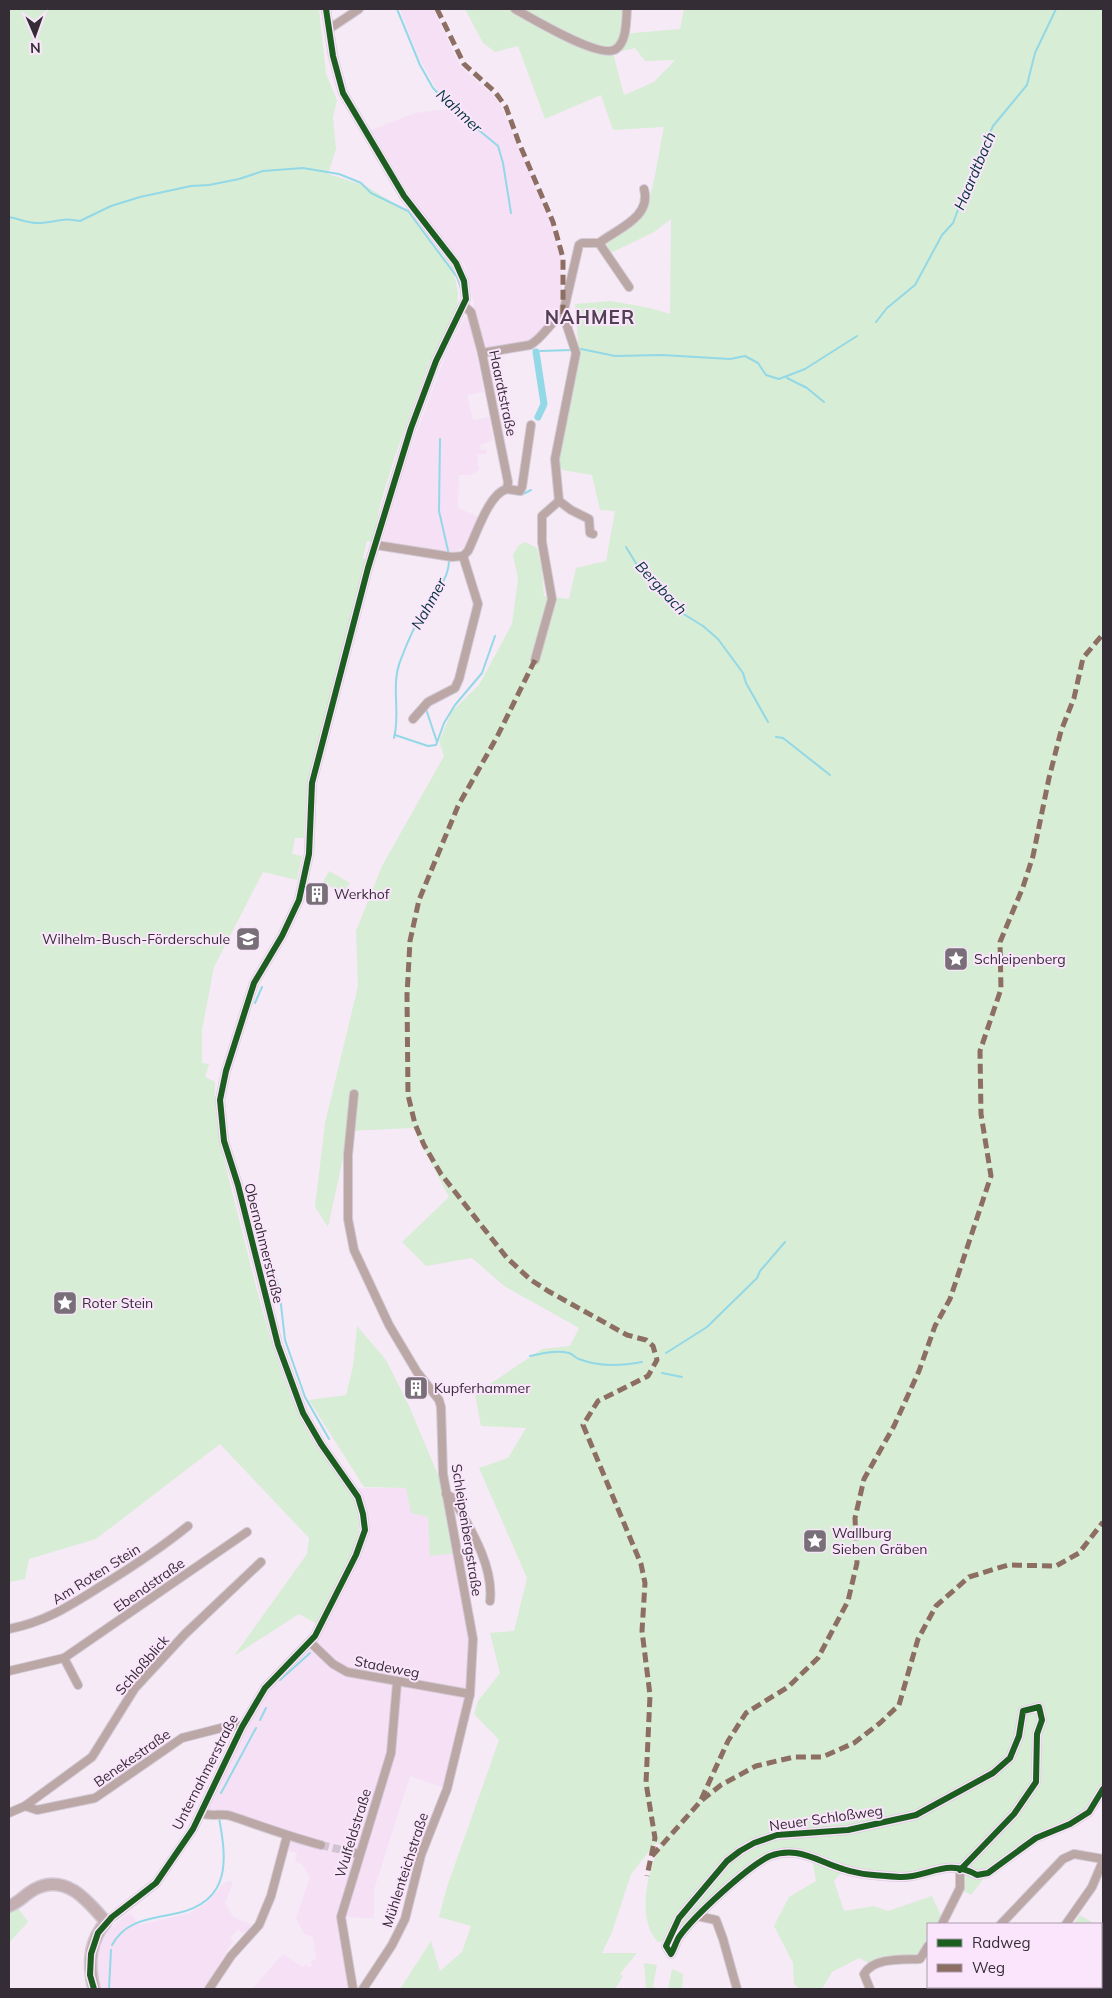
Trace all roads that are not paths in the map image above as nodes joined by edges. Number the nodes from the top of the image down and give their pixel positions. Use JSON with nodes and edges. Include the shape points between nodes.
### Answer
{"nodes":[{"id":1,"x":326,"y":9,"type":"edge"},
{"id":2,"x":359,"y":9,"type":"edge"},
{"id":3,"x":514,"y":9,"type":"edge"},
{"id":4,"x":627,"y":9,"type":"edge"},
{"id":5,"x":329,"y":28,"type":"junction"},
{"id":6,"x":644,"y":189,"type":"dead end"},
{"id":7,"x":599,"y":243,"type":"junction"},
{"id":8,"x":629,"y":287,"type":"dead end"},
{"id":9,"x":464,"y":306,"type":"junction"},
{"id":10,"x":563,"y":314,"type":"junction"},
{"id":11,"x":482,"y":354,"type":"junction"},
{"id":12,"x":531,"y":424,"type":"dead end"},
{"id":13,"x":508,"y":489,"type":"junction"},
{"id":14,"x":560,"y":501,"type":"junction"},
{"id":15,"x":593,"y":534,"type":"dead end"},
{"id":16,"x":376,"y":545,"type":"junction"},
{"id":17,"x":464,"y":556,"type":"junction"},
{"id":18,"x":535,"y":660,"type":"dead end"},
{"id":19,"x":412,"y":719,"type":"dead end"},
{"id":20,"x":354,"y":1094,"type":"dead end"},
{"id":21,"x":446,"y":1494,"type":"junction"},
{"id":22,"x":188,"y":1526,"type":"dead end"},
{"id":23,"x":247,"y":1532,"type":"dead end"},
{"id":24,"x":261,"y":1562,"type":"dead end"},
{"id":25,"x":490,"y":1601,"type":"dead end"},
{"id":26,"x":9,"y":1629,"type":"edge"},
{"id":27,"x":310,"y":1642,"type":"junction"},
{"id":28,"x":64,"y":1658,"type":"junction"},
{"id":29,"x":9,"y":1671,"type":"edge"},
{"id":30,"x":397,"y":1683,"type":"junction"},
{"id":31,"x":78,"y":1685,"type":"dead end"},
{"id":32,"x":470,"y":1694,"type":"junction"},
{"id":33,"x":242,"y":1727,"type":"junction"},
{"id":34,"x":1103,"y":1789,"type":"edge"},
{"id":35,"x":25,"y":1806,"type":"junction"},
{"id":36,"x":9,"y":1813,"type":"edge"},
{"id":37,"x":201,"y":1813,"type":"junction"},
{"id":38,"x":287,"y":1836,"type":"junction"},
{"id":39,"x":321,"y":1845,"type":"tunnel mouth"},
{"id":40,"x":346,"y":1851,"type":"tunnel mouth"},
{"id":41,"x":359,"y":1854,"type":"junction"},
{"id":42,"x":1103,"y":1860,"type":"edge"},
{"id":43,"x":960,"y":1870,"type":"junction"},
{"id":44,"x":9,"y":1906,"type":"edge"},
{"id":45,"x":697,"y":1916,"type":"junction"},
{"id":46,"x":106,"y":1922,"type":"junction"},
{"id":47,"x":942,"y":1923,"type":"edge"},
{"id":48,"x":1002,"y":1923,"type":"edge"},
{"id":49,"x":1067,"y":1923,"type":"edge"},
{"id":50,"x":927,"y":1948,"type":"edge"},
{"id":51,"x":94,"y":1989,"type":"edge"},
{"id":52,"x":209,"y":1989,"type":"edge"},
{"id":53,"x":353,"y":1989,"type":"edge"},
{"id":54,"x":363,"y":1989,"type":"edge"},
{"id":55,"x":737,"y":1989,"type":"edge"},
{"id":56,"x":870,"y":1989,"type":"edge"}],
"edges":[{"from":1,"to":5,"type":"street"},
{"from":2,"to":5,"type":"street"},
{"from":3,"to":4,"type":"street","via":[[572,39],[606,52],[614,50],[622,40]]},
{"from":5,"to":9,"type":"street","via":[[343,92],[404,196],[456,263],[465,287]]},
{"from":6,"to":7,"type":"street","via":[[647,198],[641,212]]},
{"from":7,"to":8,"type":"street"},
{"from":7,"to":10,"type":"street","via":[[579,245]]},
{"from":9,"to":11,"type":"street","name":"Haardtstraße","via":[[471,312]]},
{"from":9,"to":16,"type":"street","name":"Obernahmerstraße","via":[[436,361],[414,419]]},
{"from":10,"to":11,"type":"street","via":[[554,319],[530,345]]},
{"from":10,"to":14,"type":"street","via":[[576,353],[555,459]]},
{"from":11,"to":13,"type":"street","name":"Haardtstraße"},
{"from":12,"to":13,"type":"street","name":"Haardtstraße","via":[[522,487],[520,491]]},
{"from":13,"to":17,"type":"street","name":"Haardtstraße","via":[[497,494]]},
{"from":14,"to":15,"type":"street","via":[[589,519],[590,533]]},
{"from":14,"to":18,"type":"street","via":[[542,516],[543,552],[552,599]]},
{"from":16,"to":17,"type":"street","via":[[450,557]]},
{"from":16,"to":27,"type":"street","name":"Obernahmerstraße","via":[[312,782],[309,854],[300,900],[249,996],[220,1100],[224,1141],[278,1345],[303,1413],[353,1488],[363,1514],[365,1530],[361,1546]]},
{"from":17,"to":19,"type":"street","via":[[478,604],[458,679],[455,688],[428,702]]},
{"from":20,"to":21,"type":"street","name":"Schleipenbergstraße","via":[[348,1155],[348,1210],[354,1250],[389,1325],[417,1372],[439,1400]]},
{"from":21,"to":25,"type":"street","via":[[453,1498],[481,1555],[491,1580]]},
{"from":21,"to":32,"type":"street","name":"Schleipenbergstraße","via":[[473,1639]]},
{"from":22,"to":26,"type":"street","name":"Am Roten Stein","via":[[160,1549],[70,1607],[38,1622]]},
{"from":23,"to":28,"type":"street","name":"Ebendstraße"},
{"from":24,"to":35,"type":"street","name":"Schloßblick","via":[[185,1634],[135,1688],[92,1757]]},
{"from":27,"to":30,"type":"street","name":"Stadeweg","via":[[333,1664],[347,1672]]},
{"from":27,"to":33,"type":"street","name":"Unternahmerstraße","via":[[268,1682]]},
{"from":28,"to":29,"type":"street","name":"Ebendstraße"},
{"from":28,"to":31,"type":"street"},
{"from":30,"to":32,"type":"street","name":"Stadeweg"},
{"from":30,"to":41,"type":"street","name":"Wulfeldstraße","via":[[391,1753]]},
{"from":32,"to":54,"type":"street","name":"Mühlenteichstraße","via":[[448,1789],[421,1855],[405,1920]]},
{"from":33,"to":35,"type":"street","name":"Benekestraße","via":[[229,1726],[182,1738],[95,1798],[37,1810]]},
{"from":33,"to":37,"type":"street","name":"Unternahmerstraße"},
{"from":34,"to":43,"type":"street","via":[[1089,1812],[1036,1838],[988,1873],[977,1875],[967,1869]]},
{"from":35,"to":36,"type":"street","name":"Benekestraße"},
{"from":37,"to":38,"type":"street","via":[[229,1815]]},
{"from":37,"to":46,"type":"street","name":"Unternahmerstraße","via":[[156,1883]]},
{"from":38,"to":39,"type":"street"},
{"from":38,"to":52,"type":"street","via":[[271,1896],[259,1925],[231,1956]]},
{"from":40,"to":41,"type":"street"},
{"from":41,"to":53,"type":"street","name":"Wulfeldstraße","via":[[341,1917]]},
{"from":42,"to":48,"type":"street","via":[[1074,1854],[1063,1859]]},
{"from":42,"to":49,"type":"street","via":[[1092,1886]]},
{"from":43,"to":45,"type":"street","via":[[940,1867],[903,1877],[875,1875],[844,1870],[798,1853],[786,1853],[770,1856],[750,1870]]},
{"from":43,"to":45,"type":"street","name":"Neuer Schloßweg","via":[[1014,1814],[1036,1782],[1037,1734],[1042,1720],[1039,1707],[1024,1711],[1010,1758],[993,1773],[916,1815],[848,1830],[777,1835],[740,1851],[727,1861],[679,1918],[666,1946],[671,1954],[678,1938]]},
{"from":43,"to":47,"type":"street","via":[[960,1888]]},
{"from":44,"to":46,"type":"street","via":[[39,1887],[58,1885],[82,1895]]},
{"from":45,"to":55,"type":"street","via":[[716,1920]]},
{"from":46,"to":51,"type":"street","name":"Unternahmerstraße","via":[[98,1933],[91,1954],[90,1974]]},
{"from":50,"to":56,"type":"street","via":[[920,1959],[876,1963],[868,1967],[864,1974]]}]}
